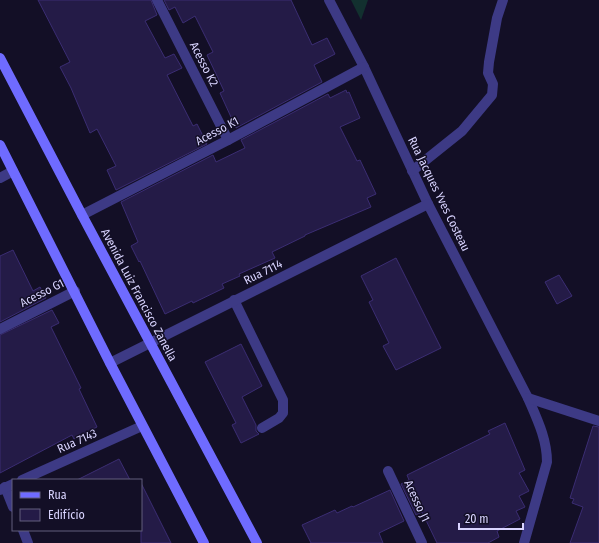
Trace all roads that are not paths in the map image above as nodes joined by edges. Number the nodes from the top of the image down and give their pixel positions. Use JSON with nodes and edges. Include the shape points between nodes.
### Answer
{"nodes":[{"id":1,"x":157,"y":0,"type":"edge"},
{"id":2,"x":329,"y":0,"type":"edge"},
{"id":3,"x":503,"y":0,"type":"edge"},
{"id":4,"x":0,"y":58,"type":"edge"},
{"id":5,"x":364,"y":67,"type":"junction"},
{"id":6,"x":228,"y":140,"type":"junction"},
{"id":7,"x":0,"y":145,"type":"edge"},
{"id":8,"x":13,"y":171,"type":"junction"},
{"id":9,"x":412,"y":171,"type":"junction"},
{"id":10,"x":0,"y":178,"type":"edge"},
{"id":11,"x":428,"y":204,"type":"junction"},
{"id":12,"x":82,"y":215,"type":"junction"},
{"id":13,"x":74,"y":291,"type":"junction"},
{"id":14,"x":234,"y":300,"type":"junction"},
{"id":15,"x":0,"y":329,"type":"edge"},
{"id":16,"x":150,"y":342,"type":"junction"},
{"id":17,"x":110,"y":363,"type":"junction"},
{"id":18,"x":528,"y":398,"type":"junction"},
{"id":19,"x":599,"y":421,"type":"edge"},
{"id":20,"x":142,"y":426,"type":"junction"},
{"id":21,"x":262,"y":428,"type":"dead end"},
{"id":22,"x":388,"y":471,"type":"dead end"},
{"id":23,"x":24,"y":479,"type":"edge"},
{"id":24,"x":6,"y":487,"type":"edge"},
{"id":25,"x":12,"y":504,"type":"edge"},
{"id":26,"x":23,"y":531,"type":"edge"},
{"id":27,"x":28,"y":543,"type":"edge"},
{"id":28,"x":204,"y":543,"type":"edge"},
{"id":29,"x":257,"y":543,"type":"edge"},
{"id":30,"x":422,"y":543,"type":"edge"},
{"id":31,"x":524,"y":543,"type":"edge"}],
"edges":[{"from":1,"to":6,"type":"street","name":"Acesso K2"},
{"from":2,"to":5,"type":"street","name":"Rua Jacques Yves Costeau"},
{"from":3,"to":9,"type":"street","via":[[489,62],[492,95],[462,131]]},
{"from":4,"to":12,"type":"street","name":"Avenida Luiz Francisco Zanella"},
{"from":5,"to":6,"type":"street","name":"Acesso K1"},
{"from":5,"to":9,"type":"street","name":"Rua Jacques Yves Costeau"},
{"from":6,"to":12,"type":"street","name":"Acesso K1"},
{"from":7,"to":8,"type":"street"},
{"from":8,"to":10,"type":"street"},
{"from":8,"to":13,"type":"street"},
{"from":9,"to":11,"type":"street","name":"Rua Jacques Yves Costeau"},
{"from":11,"to":14,"type":"street","name":"Rua 7114"},
{"from":11,"to":18,"type":"street","name":"Rua Jacques Yves Costeau"},
{"from":12,"to":16,"type":"street","name":"Avenida Luiz Francisco Zanella"},
{"from":13,"to":15,"type":"street","name":"Acesso G1"},
{"from":13,"to":17,"type":"street"},
{"from":14,"to":16,"type":"street","name":"Rua 7114"},
{"from":14,"to":21,"type":"street","via":[[283,400],[284,413]]},
{"from":16,"to":17,"type":"street","name":"Rua 7114"},
{"from":16,"to":29,"type":"street","name":"Avenida Luiz Francisco Zanella"},
{"from":17,"to":20,"type":"street"},
{"from":18,"to":19,"type":"street"},
{"from":18,"to":31,"type":"street","name":"Rua Jacques Yves Costeau","via":[[541,428],[547,449],[547,462]]},
{"from":20,"to":23,"type":"street","name":"Rua 7143"},
{"from":20,"to":28,"type":"street"},
{"from":22,"to":30,"type":"street","name":"Acesso J1"},
{"from":24,"to":25,"type":"street"},
{"from":26,"to":27,"type":"street"}]}
